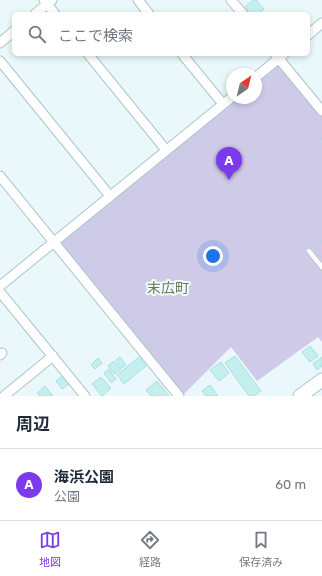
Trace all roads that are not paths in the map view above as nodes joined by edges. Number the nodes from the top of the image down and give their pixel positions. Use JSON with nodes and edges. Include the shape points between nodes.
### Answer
{"nodes":[{"id":1,"x":138,"y":0,"type":"edge"},
{"id":2,"x":232,"y":0,"type":"edge"},
{"id":3,"x":47,"y":1,"type":"edge"},
{"id":4,"x":37,"y":12,"type":"edge"},
{"id":5,"x":54,"y":12,"type":"edge"},
{"id":6,"x":147,"y":12,"type":"edge"},
{"id":7,"x":241,"y":12,"type":"edge"},
{"id":8,"x":322,"y":23,"type":"edge"},
{"id":9,"x":12,"y":33,"type":"edge"},
{"id":10,"x":310,"y":33,"type":"edge"},
{"id":11,"x":0,"y":43,"type":"edge"},
{"id":12,"x":90,"y":56,"type":"edge"},
{"id":13,"x":184,"y":56,"type":"edge"},
{"id":14,"x":279,"y":56,"type":"edge"},
{"id":15,"x":281,"y":56,"type":"edge"},
{"id":16,"x":0,"y":61,"type":"edge"},
{"id":17,"x":262,"y":72,"type":"edge"},
{"id":18,"x":226,"y":102,"type":"edge"},
{"id":19,"x":223,"y":104,"type":"junction"},
{"id":20,"x":322,"y":111,"type":"edge"},
{"id":21,"x":166,"y":150,"type":"junction"},
{"id":22,"x":0,"y":176,"type":"edge"},
{"id":23,"x":110,"y":196,"type":"junction"},
{"id":24,"x":54,"y":242,"type":"junction"},
{"id":25,"x":309,"y":251,"type":"road end"},
{"id":26,"x":322,"y":267,"type":"edge"},
{"id":27,"x":0,"y":286,"type":"edge"},
{"id":28,"x":0,"y":292,"type":"edge"},
{"id":29,"x":53,"y":356,"type":"junction"},
{"id":30,"x":322,"y":380,"type":"edge"},
{"id":31,"x":4,"y":396,"type":"edge"},
{"id":32,"x":85,"y":396,"type":"edge"},
{"id":33,"x":179,"y":396,"type":"edge"},
{"id":34,"x":300,"y":396,"type":"edge"}],
"edges":[{"from":1,"to":6,"type":"street"},
{"from":2,"to":7,"type":"street"},
{"from":3,"to":4,"type":"street"},
{"from":3,"to":5,"type":"street"},
{"from":8,"to":10,"type":"street"},
{"from":9,"to":11,"type":"street"},
{"from":12,"to":21,"type":"street"},
{"from":13,"to":19,"type":"street"},
{"from":14,"to":17,"type":"street"},
{"from":15,"to":20,"type":"street"},
{"from":16,"to":23,"type":"street"},
{"from":18,"to":19,"type":"street"},
{"from":19,"to":21,"type":"street"},
{"from":21,"to":23,"type":"street"},
{"from":22,"to":24,"type":"street"},
{"from":23,"to":24,"type":"street"},
{"from":24,"to":27,"type":"street"},
{"from":24,"to":33,"type":"street"},
{"from":25,"to":26,"type":"lane"},
{"from":28,"to":29,"type":"street"},
{"from":29,"to":31,"type":"street"},
{"from":29,"to":32,"type":"street"},
{"from":30,"to":34,"type":"street"}]}
